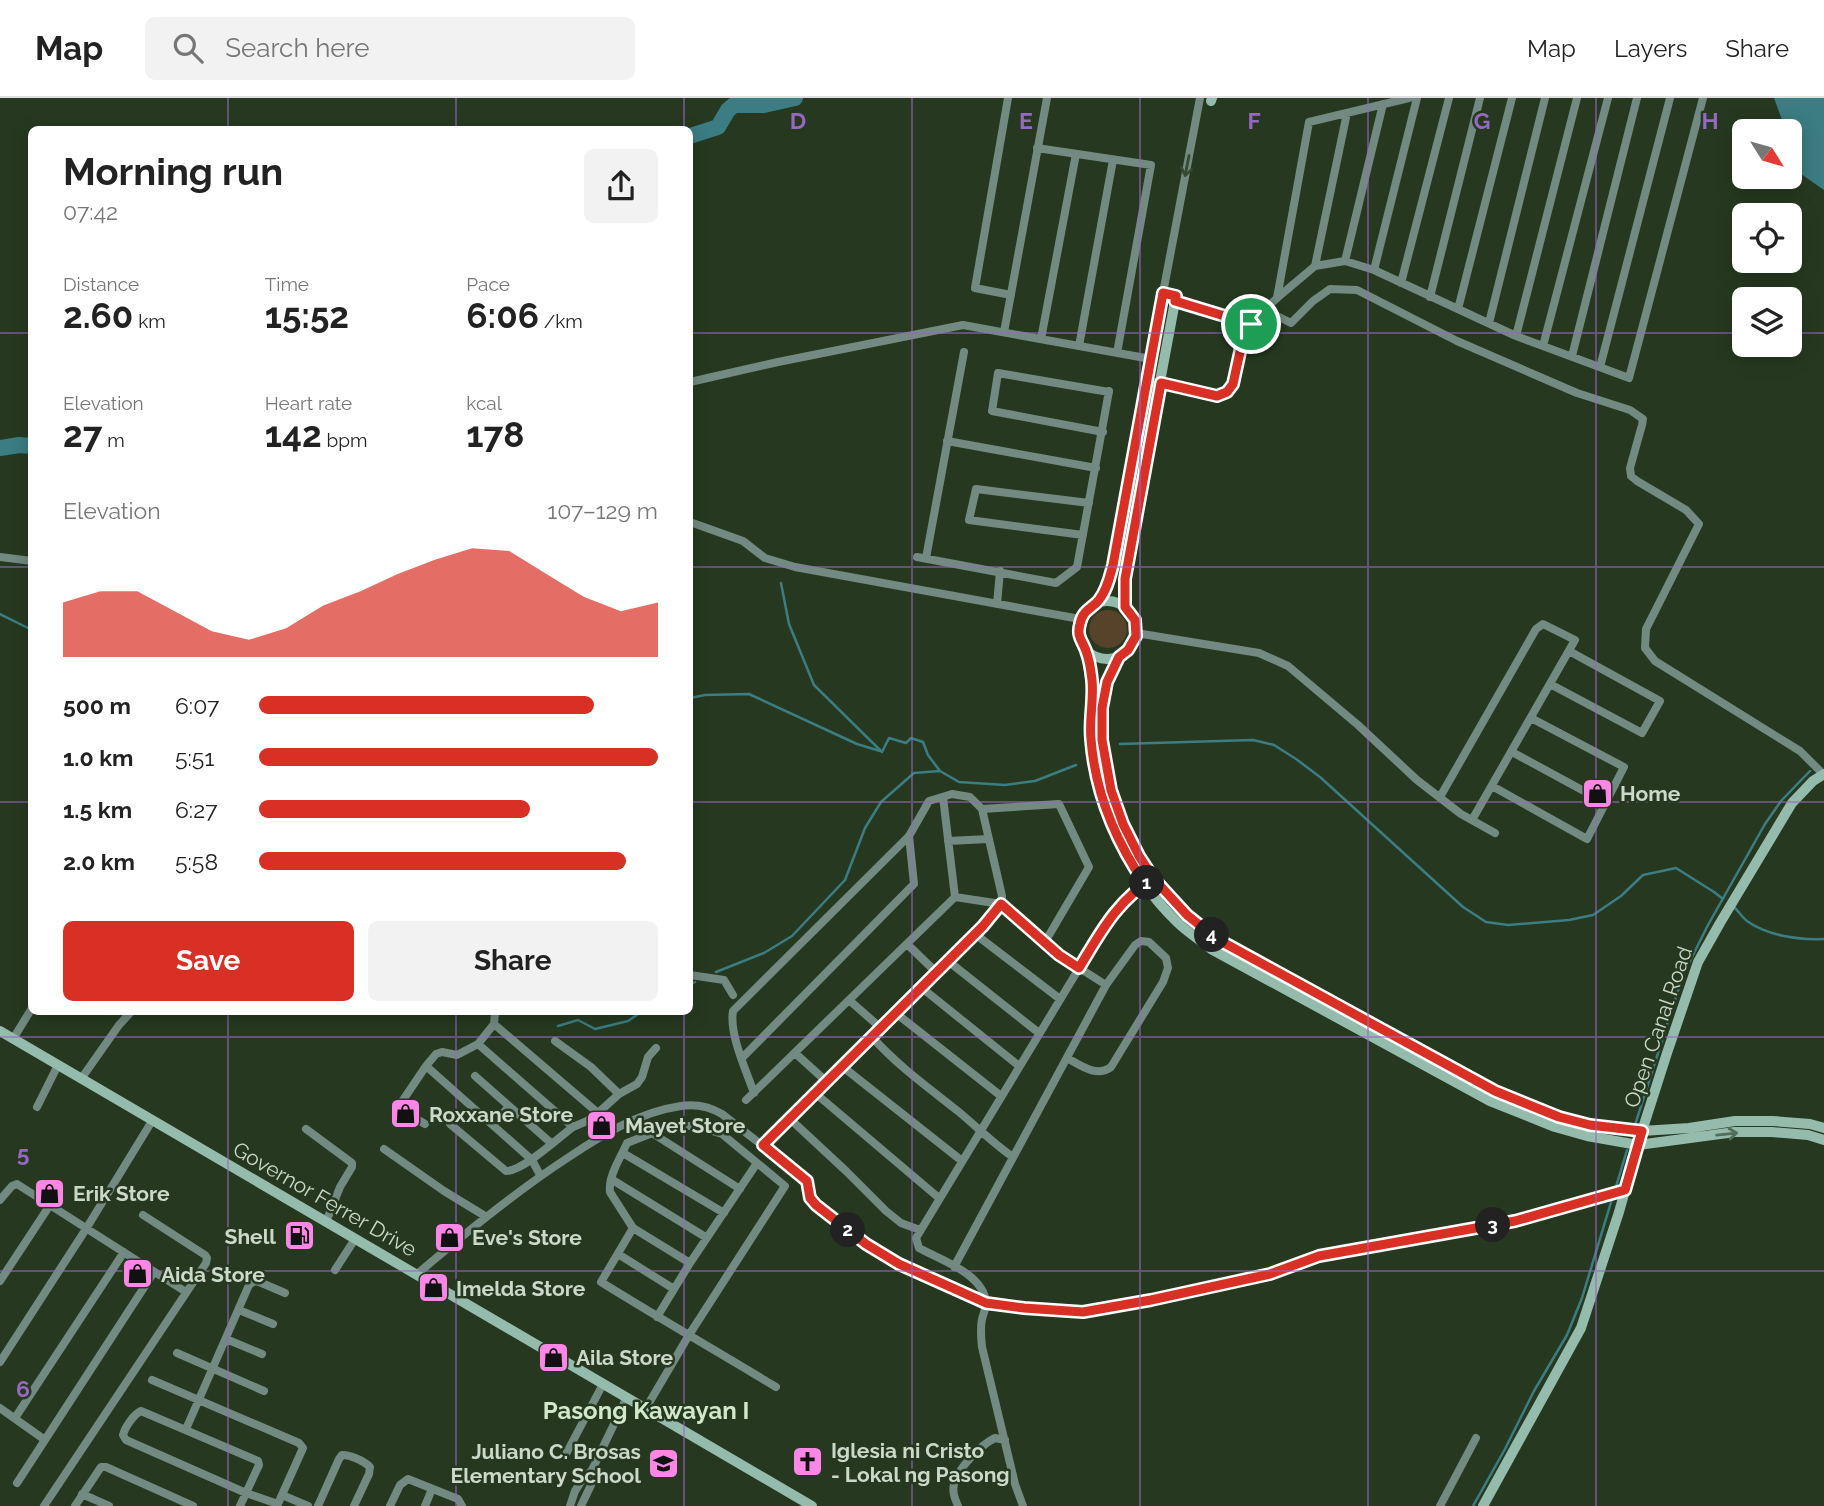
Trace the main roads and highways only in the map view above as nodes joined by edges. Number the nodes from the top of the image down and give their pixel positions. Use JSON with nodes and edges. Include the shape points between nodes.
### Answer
{"nodes":[{"id":1,"x":1098,"y":602,"type":"junction"},
{"id":2,"x":1125,"y":607,"type":"junction"},
{"id":3,"x":1087,"y":651,"type":"junction"},
{"id":4,"x":1119,"y":657,"type":"junction"},
{"id":5,"x":1823,"y":774,"type":"edge"},
{"id":6,"x":1150,"y":881,"type":"junction"},
{"id":7,"x":0,"y":1031,"type":"edge"},
{"id":8,"x":1824,"y":1128,"type":"edge"},
{"id":9,"x":1642,"y":1131,"type":"junction"},
{"id":10,"x":1824,"y":1139,"type":"edge"},
{"id":11,"x":1638,"y":1145,"type":"junction"},
{"id":12,"x":812,"y":1506,"type":"edge"},
{"id":13,"x":1483,"y":1506,"type":"edge"}],
"edges":[{"from":1,"to":2,"type":"main road"},
{"from":1,"to":2,"type":"main road","via":[[1113,565],[1163,293],[1176,298],[1126,564]]},
{"from":1,"to":3,"type":"main road","via":[[1080,620],[1079,637]]},
{"from":2,"to":4,"type":"main road","via":[[1135,620],[1136,633],[1132,646]]},
{"from":3,"to":4,"type":"main road","via":[[1102,659]]},
{"from":3,"to":6,"type":"main road","via":[[1092,682],[1091,740],[1100,793],[1130,862]]},
{"from":4,"to":6,"type":"main road","via":[[1107,682],[1102,740],[1111,790]]},
{"from":5,"to":9,"type":"main road","name":"Open Canal Road","via":[[1792,803],[1698,962]]},
{"from":6,"to":9,"type":"main road","via":[[1217,939],[1495,1091],[1580,1123]]},
{"from":6,"to":11,"type":"main road","via":[[1152,894],[1178,923],[1211,949],[1490,1101],[1555,1127]]},
{"from":7,"to":12,"type":"main road","name":"Governor Ferrer Drive"},
{"from":8,"to":9,"type":"main road","via":[[1735,1121]]},
{"from":9,"to":11,"type":"main road","name":"Open Canal Road"},
{"from":11,"to":10,"type":"main road","one_way":true,"via":[[1735,1132]]},
{"from":11,"to":13,"type":"main road","name":"Open Canal Road","via":[[1581,1328]]}]}
